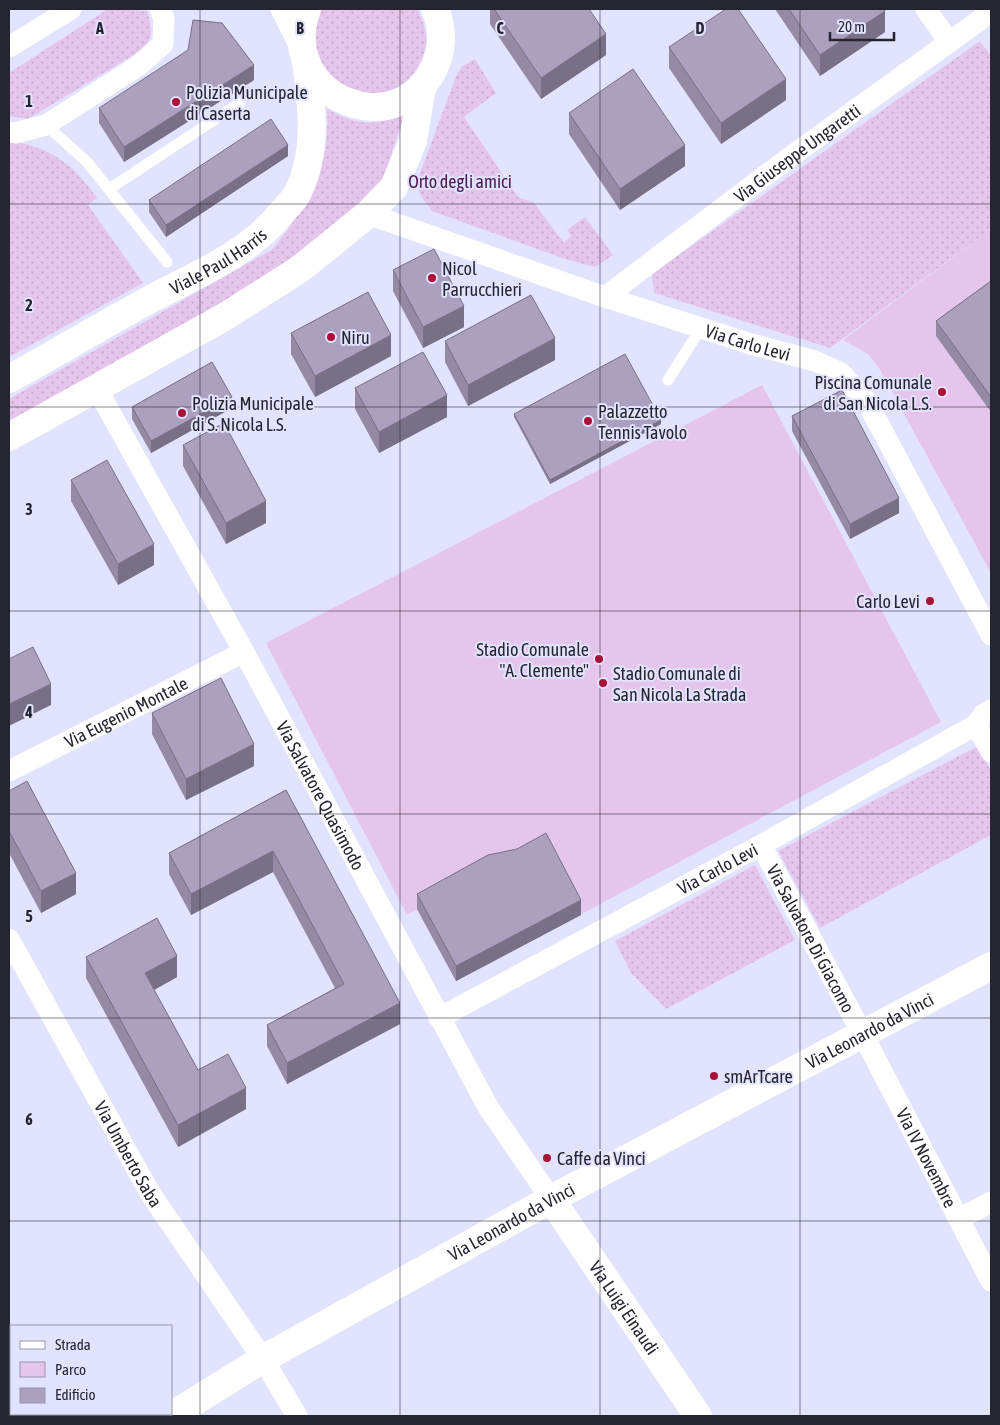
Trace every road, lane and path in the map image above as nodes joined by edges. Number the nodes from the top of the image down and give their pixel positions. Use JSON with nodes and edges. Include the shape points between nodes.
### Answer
{"nodes":[{"id":1,"x":71,"y":9,"type":"edge"},
{"id":2,"x":160,"y":9,"type":"edge"},
{"id":3,"x":281,"y":9,"type":"edge"},
{"id":4,"x":307,"y":9,"type":"edge"},
{"id":5,"x":455,"y":9,"type":"edge"},
{"id":6,"x":926,"y":9,"type":"edge"},
{"id":7,"x":991,"y":12,"type":"edge"},
{"id":8,"x":438,"y":21,"type":"edge"},
{"id":9,"x":949,"y":42,"type":"junction"},
{"id":10,"x":9,"y":47,"type":"edge"},
{"id":11,"x":304,"y":57,"type":"junction"},
{"id":12,"x":422,"y":86,"type":"junction"},
{"id":13,"x":240,"y":103,"type":"dead end"},
{"id":14,"x":46,"y":126,"type":"junction"},
{"id":15,"x":9,"y":132,"type":"edge"},
{"id":16,"x":109,"y":189,"type":"junction"},
{"id":17,"x":368,"y":214,"type":"junction"},
{"id":18,"x":167,"y":262,"type":"dead end"},
{"id":19,"x":605,"y":297,"type":"junction"},
{"id":20,"x":701,"y":328,"type":"junction"},
{"id":21,"x":9,"y":380,"type":"edge"},
{"id":22,"x":668,"y":380,"type":"dead end"},
{"id":23,"x":97,"y":388,"type":"junction"},
{"id":24,"x":9,"y":437,"type":"edge"},
{"id":25,"x":991,"y":635,"type":"edge"},
{"id":26,"x":244,"y":652,"type":"junction"},
{"id":27,"x":991,"y":710,"type":"edge"},
{"id":28,"x":976,"y":725,"type":"junction"},
{"id":29,"x":991,"y":752,"type":"edge"},
{"id":30,"x":9,"y":771,"type":"edge"},
{"id":31,"x":761,"y":845,"type":"junction"},
{"id":32,"x":9,"y":939,"type":"edge"},
{"id":33,"x":991,"y":966,"type":"edge"},
{"id":34,"x":439,"y":1018,"type":"junction"},
{"id":35,"x":862,"y":1033,"type":"junction"},
{"id":36,"x":551,"y":1199,"type":"junction"},
{"id":37,"x":991,"y":1202,"type":"edge"},
{"id":38,"x":959,"y":1219,"type":"junction"},
{"id":39,"x":991,"y":1281,"type":"edge"},
{"id":40,"x":263,"y":1359,"type":"junction"},
{"id":41,"x":171,"y":1416,"type":"edge"},
{"id":42,"x":297,"y":1416,"type":"edge"},
{"id":43,"x":698,"y":1416,"type":"edge"}],
"edges":[{"from":1,"to":10,"type":"street"},
{"from":2,"to":14,"type":"street","via":[[164,18],[163,44],[138,66]]},
{"from":3,"to":11,"type":"street"},
{"from":4,"to":11,"type":"street","name":"Viale Paul Harris","via":[[301,36]]},
{"from":5,"to":8,"type":"street"},
{"from":6,"to":9,"type":"street"},
{"from":7,"to":9,"type":"street","name":"Via Giuseppe Ungaretti"},
{"from":8,"to":12,"type":"street","via":[[439,53],[433,71]]},
{"from":9,"to":19,"type":"street","name":"Via Giuseppe Ungaretti"},
{"from":11,"to":12,"type":"street","via":[[315,80],[330,94],[347,103],[387,106]]},
{"from":11,"to":21,"type":"street","name":"Viale Paul Harris","via":[[312,110],[310,159],[298,193],[273,225],[251,243],[208,269],[140,304]]},
{"from":12,"to":17,"type":"street","via":[[413,141],[394,187]]},
{"from":13,"to":16,"type":"lane"},
{"from":14,"to":15,"type":"street"},
{"from":14,"to":16,"type":"lane","via":[[87,162]]},
{"from":16,"to":18,"type":"lane"},
{"from":17,"to":19,"type":"street","name":"Via Carlo Levi"},
{"from":17,"to":23,"type":"street","via":[[300,269],[226,316]]},
{"from":19,"to":20,"type":"street","name":"Via Carlo Levi"},
{"from":20,"to":22,"type":"lane"},
{"from":20,"to":25,"type":"street","name":"Via Carlo Levi","via":[[815,361],[841,374],[867,402]]},
{"from":23,"to":24,"type":"street"},
{"from":23,"to":26,"type":"street","name":"Via Salvatore Quasimodo"},
{"from":26,"to":30,"type":"street","name":"Via Eugenio Montale"},
{"from":26,"to":34,"type":"street","name":"Via Salvatore Quasimodo"},
{"from":27,"to":28,"type":"street","name":"Via Carlo Levi"},
{"from":28,"to":29,"type":"street"},
{"from":28,"to":31,"type":"street","name":"Via Carlo Levi"},
{"from":31,"to":34,"type":"street","name":"Via Carlo Levi"},
{"from":31,"to":35,"type":"street","name":"Via Salvatore Di Giacomo"},
{"from":32,"to":40,"type":"street","name":"Via Umberto Saba","via":[[150,1193]]},
{"from":33,"to":35,"type":"street","name":"Via Leonardo da Vinci"},
{"from":34,"to":36,"type":"street","name":"Via Salvatore Quasimodo","via":[[488,1107]]},
{"from":35,"to":36,"type":"street","name":"Via Leonardo da Vinci"},
{"from":35,"to":38,"type":"street","name":"Via IV Novembre"},
{"from":36,"to":40,"type":"street","name":"Via Leonardo da Vinci"},
{"from":36,"to":43,"type":"street","name":"Via Luigi Einaudi"},
{"from":37,"to":38,"type":"street"},
{"from":38,"to":39,"type":"street","name":"Via IV Novembre"},
{"from":40,"to":41,"type":"street","name":"Via Leonardo da Vinci"},
{"from":40,"to":42,"type":"street","name":"Via Umberto Saba"}]}
